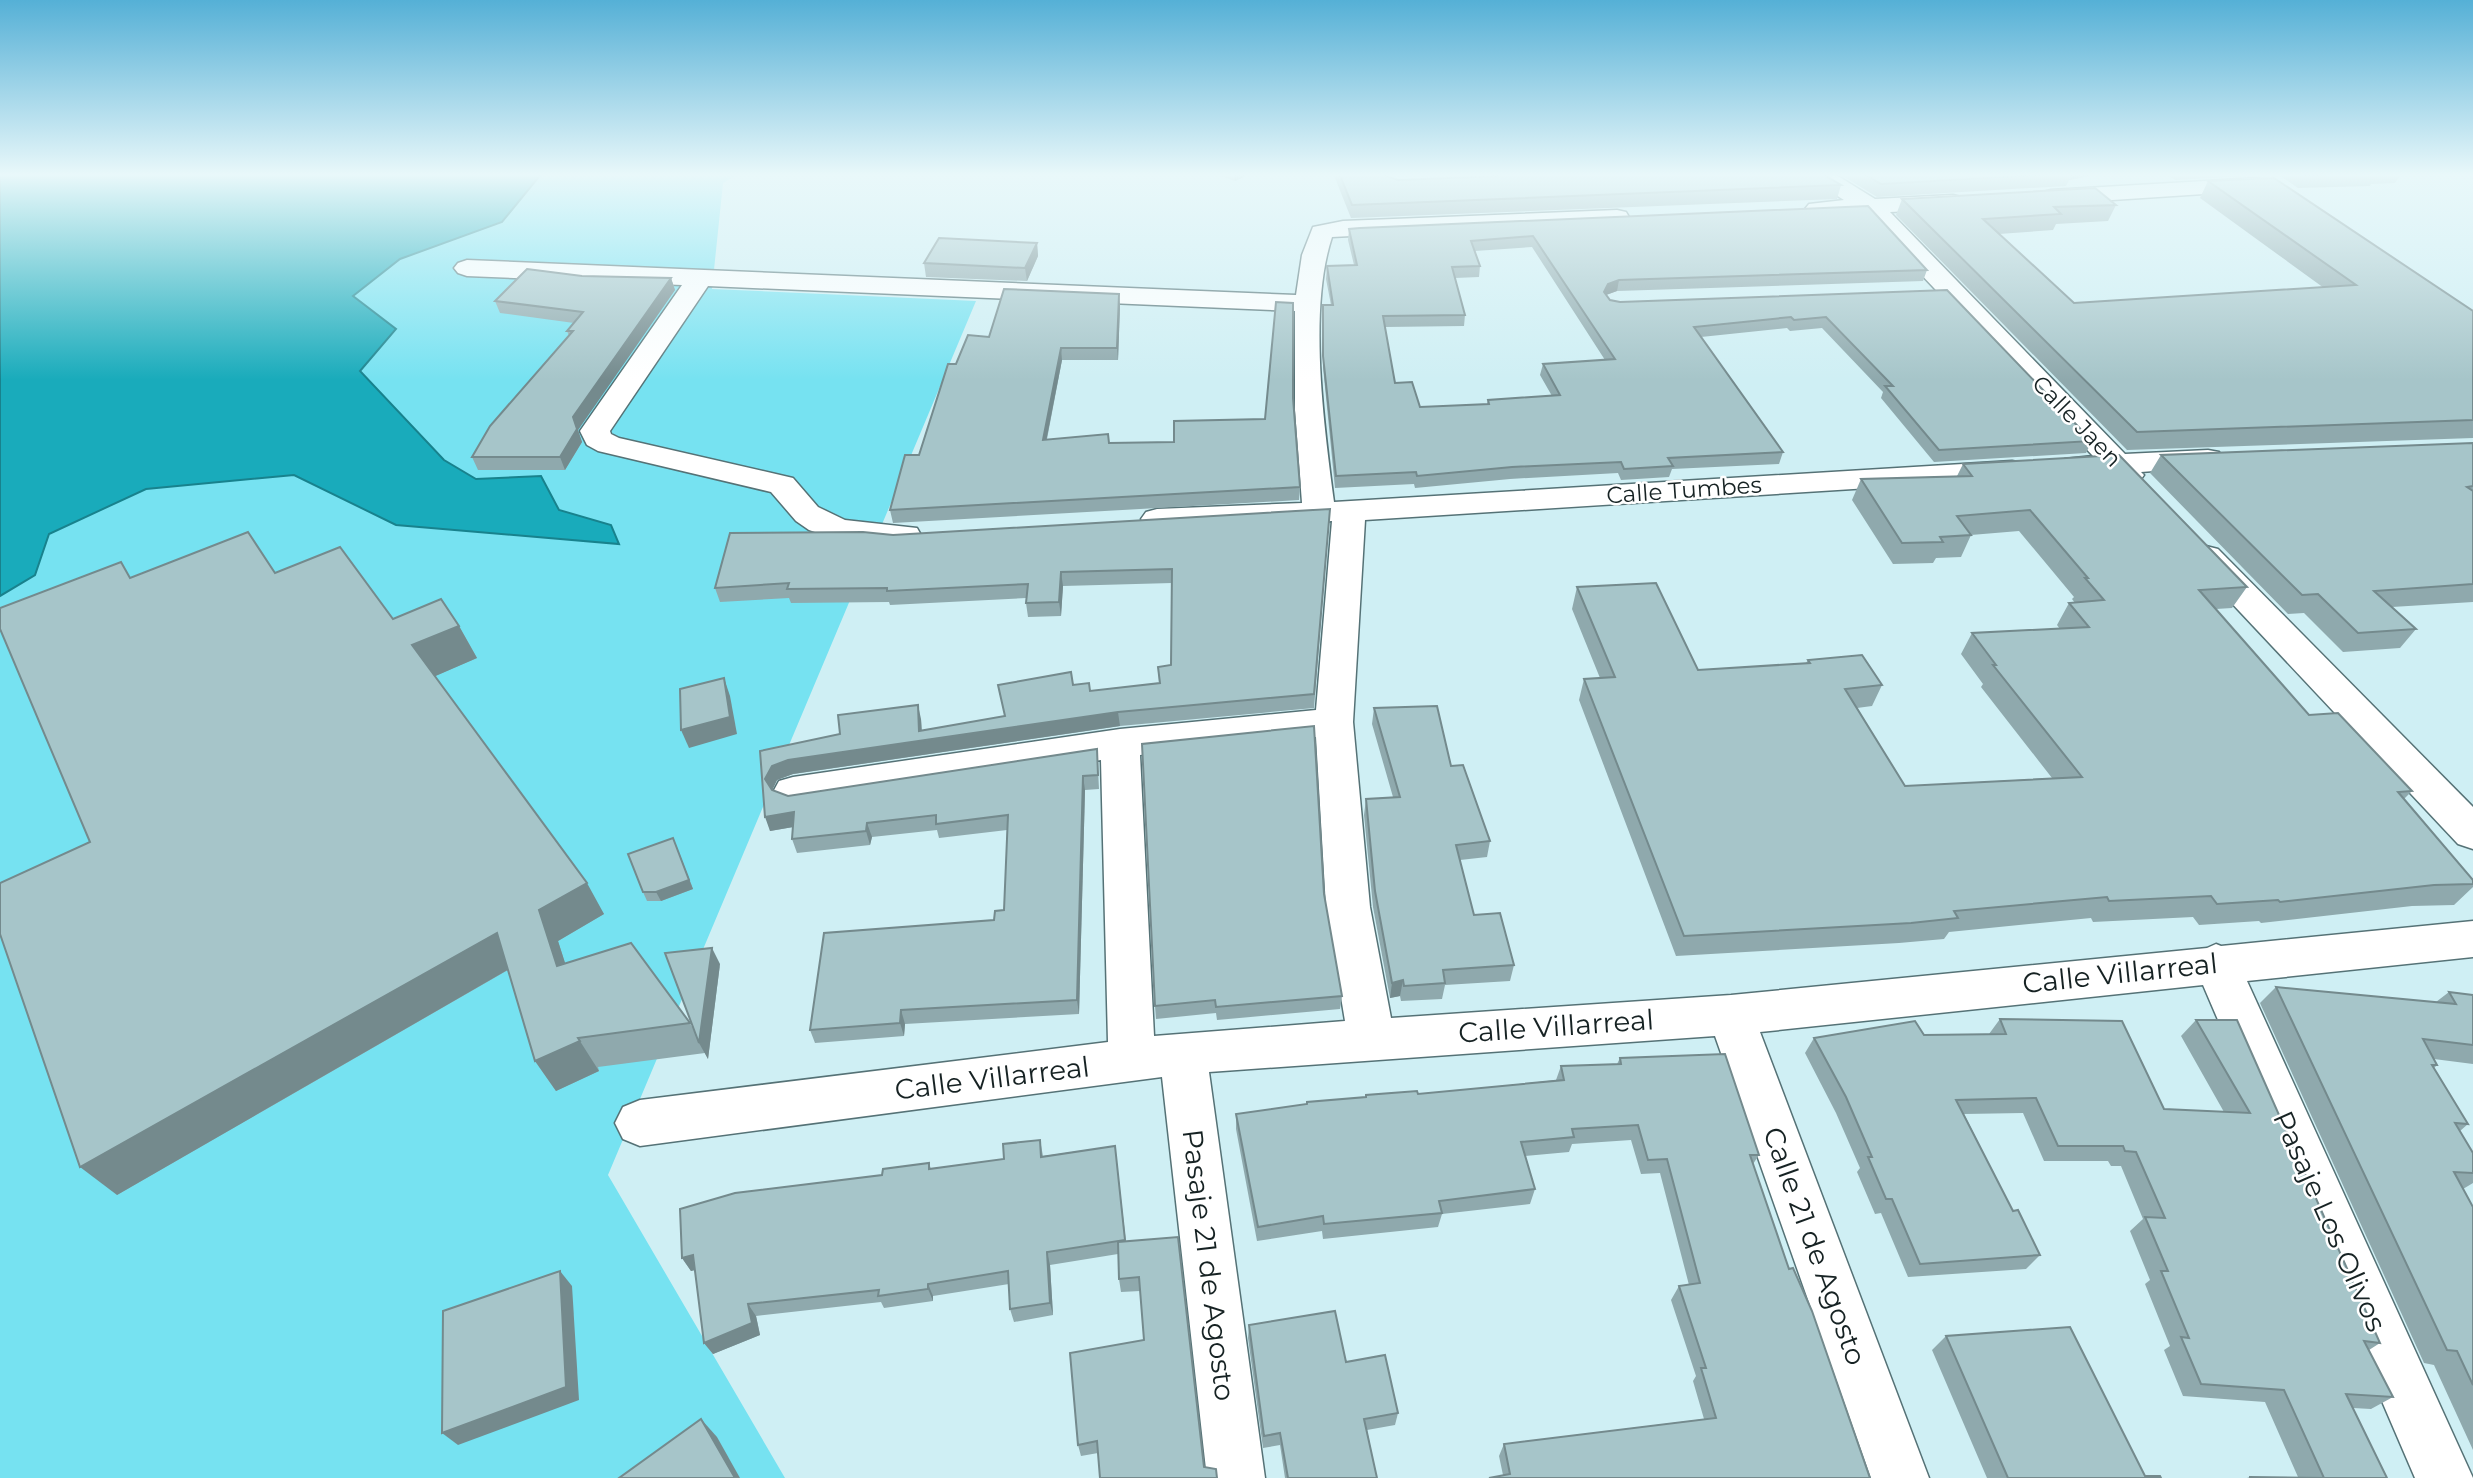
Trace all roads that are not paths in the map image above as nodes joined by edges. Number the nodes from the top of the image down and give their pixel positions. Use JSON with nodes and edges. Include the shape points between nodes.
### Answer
{"nodes":[{"id":1,"x":1317,"y":242,"type":"edge"},
{"id":2,"x":1899,"y":242,"type":"edge"},
{"id":3,"x":467,"y":268,"type":"dead end"},
{"id":4,"x":701,"y":277,"type":"junction"},
{"id":5,"x":1309,"y":304,"type":"junction"},
{"id":6,"x":2240,"y":458,"type":"edge"},
{"id":7,"x":2117,"y":463,"type":"junction"},
{"id":8,"x":2146,"y":493,"type":"edge"},
{"id":9,"x":1334,"y":511,"type":"junction"},
{"id":10,"x":1133,"y":521,"type":"edge"},
{"id":11,"x":938,"y":533,"type":"edge"},
{"id":12,"x":2184,"y":533,"type":"edge"},
{"id":13,"x":1334,"y":722,"type":"junction"},
{"id":14,"x":1120,"y":743,"type":"junction"},
{"id":15,"x":793,"y":792,"type":"edge"},
{"id":16,"x":2473,"y":833,"type":"edge"},
{"id":17,"x":2473,"y":939,"type":"edge"},
{"id":18,"x":2216,"y":963,"type":"junction"},
{"id":19,"x":1731,"y":1015,"type":"junction"},
{"id":20,"x":1371,"y":1038,"type":"junction"},
{"id":21,"x":1183,"y":1052,"type":"junction"},
{"id":22,"x":1132,"y":1060,"type":"junction"},
{"id":23,"x":640,"y":1123,"type":"dead end"},
{"id":24,"x":1236,"y":1478,"type":"edge"},
{"id":25,"x":1900,"y":1478,"type":"edge"},
{"id":26,"x":2445,"y":1478,"type":"edge"}],
"edges":[{"from":1,"to":5,"type":"street"},
{"from":2,"to":7,"type":"street","name":"Calle Jaen","via":[[1937,290]]},
{"from":3,"to":4,"type":"street"},
{"from":4,"to":5,"type":"street"},
{"from":4,"to":11,"type":"street","via":[[595,431],[598,439],[782,485],[807,514],[842,530],[896,536]]},
{"from":5,"to":9,"type":"street","via":[[1311,443]]},
{"from":6,"to":7,"type":"street","name":"Calle Tumbes"},
{"from":7,"to":8,"type":"street","name":"Calle Jaen"},
{"from":7,"to":9,"type":"street","name":"Calle Tumbes"},
{"from":9,"to":10,"type":"street","name":"Calle Tumbes"},
{"from":9,"to":13,"type":"street"},
{"from":12,"to":16,"type":"street"},
{"from":13,"to":14,"type":"street"},
{"from":13,"to":20,"type":"street","via":[[1348,907]]},
{"from":14,"to":15,"type":"street"},
{"from":14,"to":22,"type":"street"},
{"from":17,"to":18,"type":"street","name":"Calle Villarreal"},
{"from":18,"to":19,"type":"street","name":"Calle Villarreal"},
{"from":18,"to":26,"type":"street","name":"Pasaje Los Olivos"},
{"from":19,"to":20,"type":"street","name":"Calle Villarreal"},
{"from":19,"to":25,"type":"street","name":"Calle 21 de Agosto"},
{"from":20,"to":21,"type":"street","name":"Calle Villarreal"},
{"from":21,"to":22,"type":"street","name":"Calle Villarreal"},
{"from":21,"to":24,"type":"street","name":"Pasaje 21 de Agosto"},
{"from":22,"to":23,"type":"street","name":"Calle Villarreal"}]}
